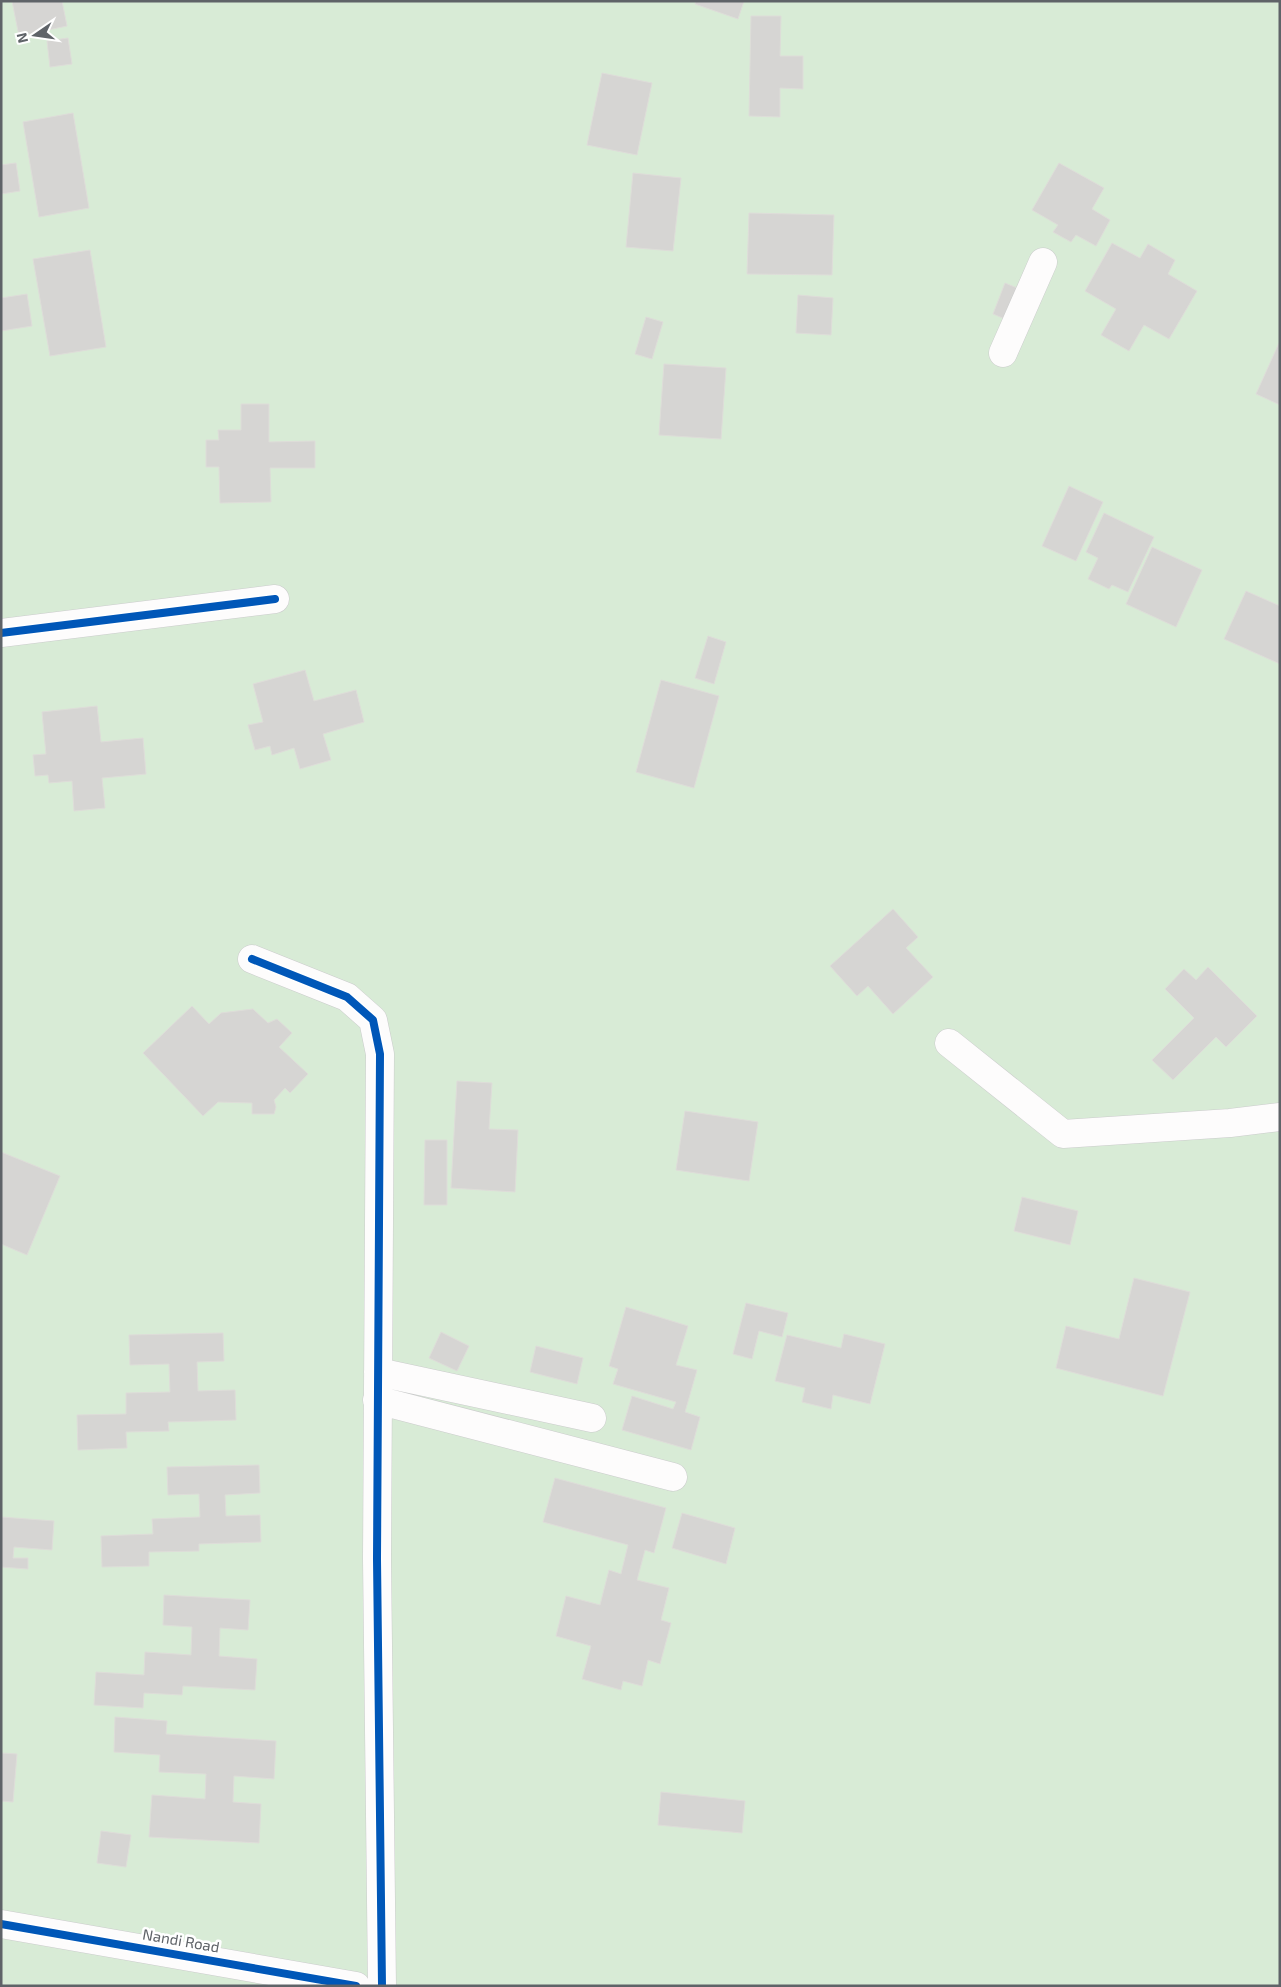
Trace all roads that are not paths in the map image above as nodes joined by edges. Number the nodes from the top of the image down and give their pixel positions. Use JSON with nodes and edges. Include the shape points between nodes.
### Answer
{"nodes":[{"id":1,"x":1042,"y":262,"type":"dead end"},
{"id":2,"x":1003,"y":353,"type":"dead end"},
{"id":3,"x":275,"y":599,"type":"dead end"},
{"id":4,"x":1,"y":633,"type":"edge"},
{"id":5,"x":252,"y":959,"type":"dead end"},
{"id":6,"x":949,"y":1043,"type":"dead end"},
{"id":7,"x":1280,"y":1117,"type":"edge"},
{"id":8,"x":378,"y":1372,"type":"junction"},
{"id":9,"x":377,"y":1400,"type":"junction"},
{"id":10,"x":592,"y":1418,"type":"dead end"},
{"id":11,"x":673,"y":1477,"type":"dead end"},
{"id":12,"x":1,"y":1924,"type":"edge"},
{"id":13,"x":356,"y":1986,"type":"edge"},
{"id":14,"x":382,"y":1986,"type":"edge"}],
"edges":[{"from":1,"to":2,"type":"street"},
{"from":3,"to":4,"type":"street"},
{"from":5,"to":8,"type":"street","via":[[347,997],[373,1020],[380,1054]]},
{"from":6,"to":7,"type":"street","via":[[1063,1134]]},
{"from":8,"to":9,"type":"street"},
{"from":8,"to":10,"type":"street"},
{"from":9,"to":11,"type":"street"},
{"from":9,"to":14,"type":"street"},
{"from":12,"to":13,"type":"street","name":"Nandi Road"}]}
